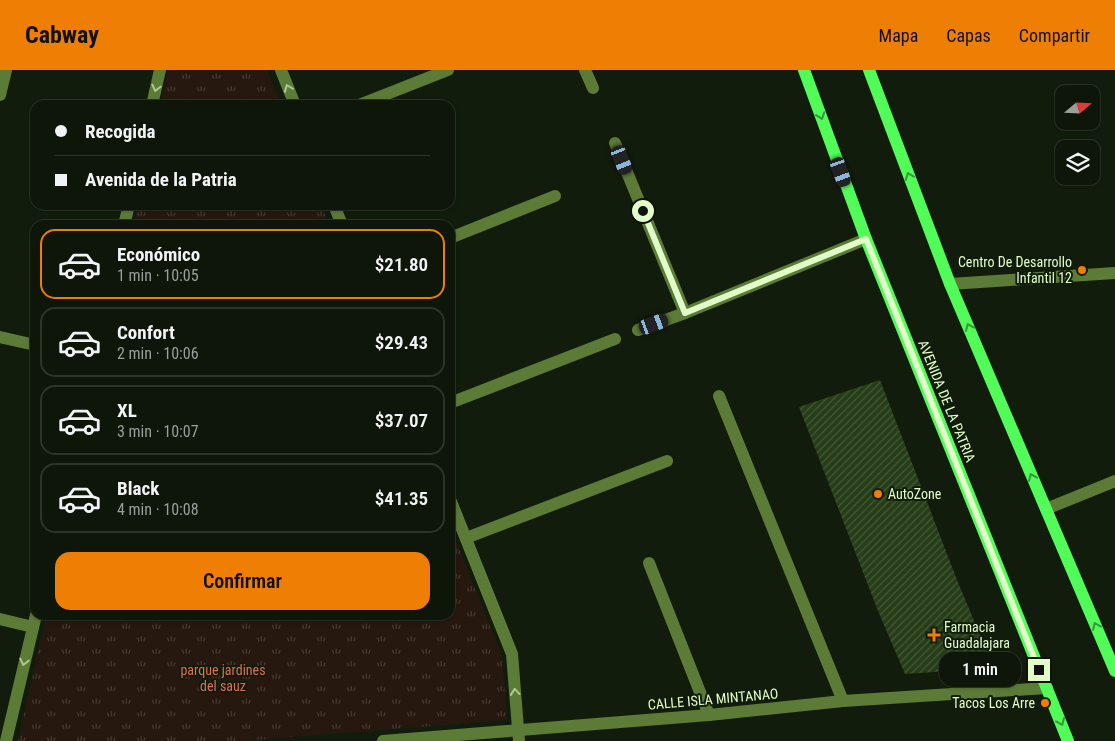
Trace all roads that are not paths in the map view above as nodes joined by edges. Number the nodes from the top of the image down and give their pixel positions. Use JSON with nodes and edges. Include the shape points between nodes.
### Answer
{"nodes":[{"id":1,"x":6,"y":70,"type":"edge"},
{"id":2,"x":160,"y":70,"type":"edge"},
{"id":3,"x":281,"y":70,"type":"edge"},
{"id":4,"x":448,"y":70,"type":"edge"},
{"id":5,"x":585,"y":70,"type":"edge"},
{"id":6,"x":804,"y":70,"type":"edge"},
{"id":7,"x":869,"y":70,"type":"edge"},
{"id":8,"x":592,"y":88,"type":"dead end"},
{"id":9,"x":0,"y":95,"type":"edge"},
{"id":10,"x":153,"y":100,"type":"edge"},
{"id":11,"x":292,"y":100,"type":"edge"},
{"id":12,"x":372,"y":100,"type":"edge"},
{"id":13,"x":615,"y":143,"type":"dead end"},
{"id":14,"x":555,"y":196,"type":"dead end"},
{"id":15,"x":455,"y":236,"type":"edge"},
{"id":16,"x":866,"y":239,"type":"junction"},
{"id":17,"x":1115,"y":273,"type":"edge"},
{"id":18,"x":950,"y":284,"type":"junction"},
{"id":19,"x":685,"y":313,"type":"junction"},
{"id":20,"x":638,"y":330,"type":"dead end"},
{"id":21,"x":0,"y":337,"type":"edge"},
{"id":22,"x":615,"y":339,"type":"dead end"},
{"id":23,"x":30,"y":344,"type":"edge"},
{"id":24,"x":719,"y":396,"type":"dead end"},
{"id":25,"x":455,"y":401,"type":"edge"},
{"id":26,"x":667,"y":461,"type":"dead end"},
{"id":27,"x":1115,"y":481,"type":"edge"},
{"id":28,"x":1046,"y":509,"type":"junction"},
{"id":29,"x":455,"y":511,"type":"edge"},
{"id":30,"x":466,"y":538,"type":"junction"},
{"id":31,"x":649,"y":564,"type":"dead end"},
{"id":32,"x":0,"y":620,"type":"edge"},
{"id":33,"x":34,"y":621,"type":"edge"},
{"id":34,"x":1115,"y":671,"type":"edge"},
{"id":35,"x":1046,"y":688,"type":"junction"},
{"id":36,"x":843,"y":701,"type":"junction"},
{"id":37,"x":709,"y":715,"type":"junction"},
{"id":38,"x":518,"y":736,"type":"edge"},
{"id":39,"x":6,"y":741,"type":"edge"},
{"id":40,"x":383,"y":741,"type":"edge"},
{"id":41,"x":1068,"y":741,"type":"edge"}],
"edges":[{"from":1,"to":9,"type":"street"},
{"from":2,"to":10,"type":"street","one_way":true},
{"from":11,"to":3,"type":"street","one_way":true},
{"from":4,"to":12,"type":"street"},
{"from":5,"to":8,"type":"street"},
{"from":6,"to":16,"type":"main road","name":"AVENIDA DE LA PATRIA","one_way":true},
{"from":18,"to":7,"type":"main road","one_way":true},
{"from":13,"to":19,"type":"street"},
{"from":14,"to":15,"type":"street"},
{"from":16,"to":19,"type":"street"},
{"from":16,"to":35,"type":"main road","name":"AVENIDA DE LA PATRIA"},
{"from":17,"to":18,"type":"street"},
{"from":28,"to":18,"type":"main road","one_way":true},
{"from":19,"to":20,"type":"street"},
{"from":21,"to":23,"type":"street"},
{"from":22,"to":25,"type":"street"},
{"from":24,"to":36,"type":"street"},
{"from":26,"to":30,"type":"street"},
{"from":27,"to":28,"type":"street"},
{"from":34,"to":28,"type":"main road","one_way":true},
{"from":29,"to":30,"type":"street"},
{"from":38,"to":30,"type":"street","one_way":true,"via":[[512,654]]},
{"from":31,"to":37,"type":"street"},
{"from":32,"to":33,"type":"street"},
{"from":33,"to":39,"type":"street","one_way":true},
{"from":35,"to":36,"type":"street","name":"CALLE ISLA MINTANAO"},
{"from":35,"to":41,"type":"main road","name":"AVENIDA DE LA PATRIA","one_way":true},
{"from":36,"to":37,"type":"street","name":"CALLE ISLA MINTANAO"},
{"from":37,"to":38,"type":"street","name":"CALLE ISLA MINTANAO"},
{"from":38,"to":40,"type":"street","name":"CALLE ISLA MINTANAO"}]}
